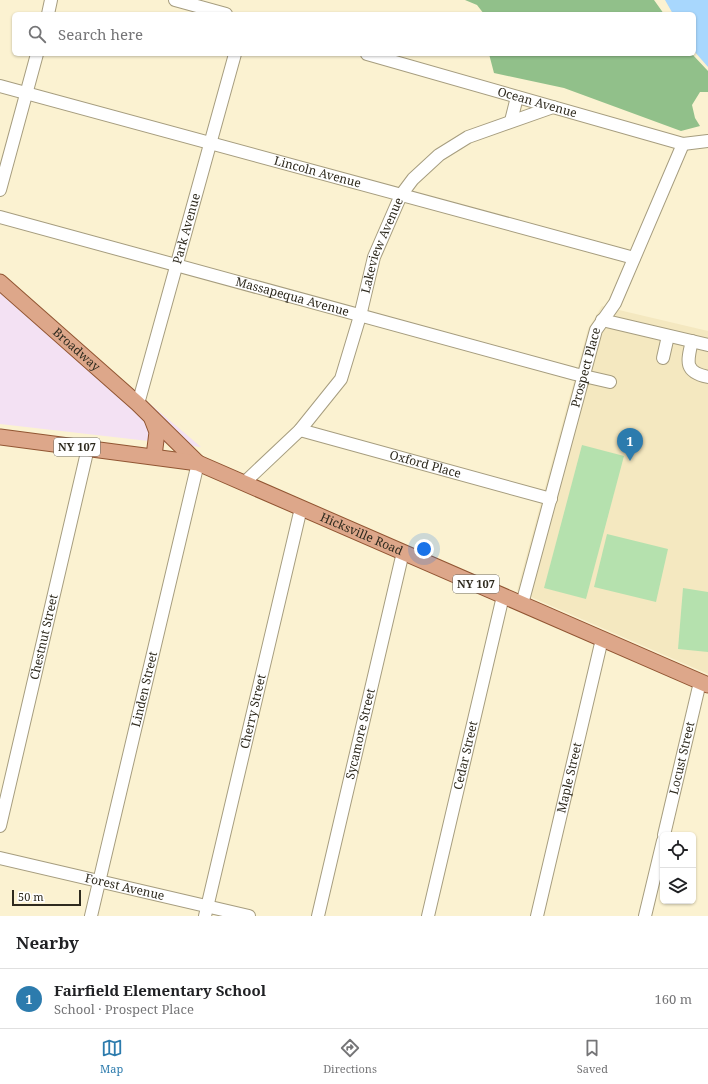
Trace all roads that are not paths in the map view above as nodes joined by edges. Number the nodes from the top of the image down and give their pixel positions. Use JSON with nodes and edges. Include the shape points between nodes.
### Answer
{"nodes":[{"id":1,"x":52,"y":0,"type":"edge"},
{"id":2,"x":175,"y":0,"type":"edge"},
{"id":3,"x":49,"y":12,"type":"edge"},
{"id":4,"x":219,"y":12,"type":"edge"},
{"id":5,"x":36,"y":56,"type":"edge"},
{"id":6,"x":234,"y":56,"type":"edge"},
{"id":7,"x":374,"y":56,"type":"edge"},
{"id":8,"x":0,"y":86,"type":"edge"},
{"id":9,"x":26,"y":93,"type":"junction"},
{"id":10,"x":517,"y":97,"type":"junction"},
{"id":11,"x":553,"y":107,"type":"junction"},
{"id":12,"x":511,"y":120,"type":"junction"},
{"id":13,"x":708,"y":141,"type":"edge"},
{"id":14,"x":210,"y":143,"type":"junction"},
{"id":15,"x":683,"y":144,"type":"junction"},
{"id":16,"x":0,"y":190,"type":"edge"},
{"id":17,"x":401,"y":195,"type":"junction"},
{"id":18,"x":0,"y":218,"type":"edge"},
{"id":19,"x":634,"y":258,"type":"junction"},
{"id":20,"x":177,"y":266,"type":"junction"},
{"id":21,"x":0,"y":282,"type":"edge"},
{"id":22,"x":360,"y":316,"type":"junction"},
{"id":23,"x":602,"y":320,"type":"junction"},
{"id":24,"x":668,"y":336,"type":"junction"},
{"id":25,"x":692,"y":341,"type":"junction"},
{"id":26,"x":708,"y":345,"type":"edge"},
{"id":27,"x":663,"y":358,"type":"dead end"},
{"id":28,"x":584,"y":376,"type":"junction"},
{"id":29,"x":708,"y":378,"type":"edge"},
{"id":30,"x":610,"y":382,"type":"dead end"},
{"id":31,"x":138,"y":404,"type":"junction"},
{"id":32,"x":152,"y":418,"type":"junction"},
{"id":33,"x":300,"y":430,"type":"junction"},
{"id":34,"x":0,"y":437,"type":"edge"},
{"id":35,"x":88,"y":448,"type":"junction"},
{"id":36,"x":154,"y":456,"type":"junction"},
{"id":37,"x":198,"y":463,"type":"junction"},
{"id":38,"x":245,"y":482,"type":"junction"},
{"id":39,"x":551,"y":499,"type":"junction"},
{"id":40,"x":301,"y":508,"type":"junction"},
{"id":41,"x":403,"y":552,"type":"junction"},
{"id":42,"x":503,"y":596,"type":"junction"},
{"id":43,"x":522,"y":604,"type":"junction"},
{"id":44,"x":602,"y":639,"type":"junction"},
{"id":45,"x":704,"y":683,"type":"edge"},
{"id":46,"x":0,"y":826,"type":"edge"},
{"id":47,"x":665,"y":832,"type":"edge"},
{"id":48,"x":660,"y":854,"type":"edge"},
{"id":49,"x":0,"y":858,"type":"edge"},
{"id":50,"x":99,"y":881,"type":"junction"},
{"id":51,"x":206,"y":911,"type":"edge"},
{"id":52,"x":91,"y":916,"type":"edge"},
{"id":53,"x":249,"y":916,"type":"edge"},
{"id":54,"x":318,"y":916,"type":"edge"},
{"id":55,"x":428,"y":916,"type":"edge"},
{"id":56,"x":537,"y":916,"type":"edge"},
{"id":57,"x":646,"y":916,"type":"edge"}],
"edges":[{"from":1,"to":3,"type":"street"},
{"from":2,"to":4,"type":"street"},
{"from":5,"to":9,"type":"street"},
{"from":6,"to":14,"type":"street","name":"Park Avenue"},
{"from":7,"to":10,"type":"street","name":"Ocean Avenue"},
{"from":8,"to":9,"type":"street","name":"Lincoln Avenue"},
{"from":9,"to":14,"type":"street","name":"Lincoln Avenue"},
{"from":9,"to":16,"type":"street"},
{"from":10,"to":11,"type":"street","name":"Ocean Avenue"},
{"from":10,"to":12,"type":"street"},
{"from":11,"to":12,"type":"street","name":"Lakeview Avenue"},
{"from":11,"to":15,"type":"street","name":"Ocean Avenue"},
{"from":12,"to":17,"type":"street","name":"Lakeview Avenue","via":[[468,137],[439,155],[413,179]]},
{"from":13,"to":15,"type":"street","name":"Ocean Avenue"},
{"from":14,"to":17,"type":"street","name":"Lincoln Avenue"},
{"from":14,"to":20,"type":"street","name":"Park Avenue"},
{"from":15,"to":19,"type":"street","name":"Prospect Place"},
{"from":17,"to":19,"type":"street","name":"Lincoln Avenue"},
{"from":17,"to":22,"type":"street","name":"Lakeview Avenue","via":[[374,257]]},
{"from":18,"to":20,"type":"street","name":"Massapequa Avenue"},
{"from":19,"to":23,"type":"street","name":"Prospect Place","via":[[615,303]]},
{"from":20,"to":22,"type":"street","name":"Massapequa Avenue"},
{"from":20,"to":31,"type":"street","name":"Park Avenue"},
{"from":21,"to":31,"type":"main road","name":"Broadway"},
{"from":22,"to":28,"type":"street","name":"Massapequa Avenue"},
{"from":22,"to":33,"type":"street","name":"Lakeview Avenue","via":[[341,378]]},
{"from":23,"to":24,"type":"street"},
{"from":23,"to":28,"type":"street","name":"Prospect Place","via":[[596,330]]},
{"from":24,"to":25,"type":"street"},
{"from":24,"to":27,"type":"street"},
{"from":25,"to":26,"type":"street"},
{"from":25,"to":29,"type":"street","via":[[687,361],[690,369]]},
{"from":28,"to":30,"type":"street","name":"Massapequa Avenue"},
{"from":28,"to":39,"type":"street","name":"Prospect Place"},
{"from":31,"to":32,"type":"main road","name":"Broadway"},
{"from":32,"to":36,"type":"main road","via":[[157,432]]},
{"from":32,"to":37,"type":"main road","name":"Broadway"},
{"from":33,"to":38,"type":"street","name":"Lakeview Avenue"},
{"from":33,"to":39,"type":"street","name":"Oxford Place"},
{"from":34,"to":35,"type":"main road","name":"Hicksville Road","number":"NY 107"},
{"from":35,"to":36,"type":"main road","name":"Hicksville Road","number":"NY 107"},
{"from":35,"to":46,"type":"street","name":"Chestnut Street"},
{"from":36,"to":37,"type":"main road","name":"Hicksville Road","number":"NY 107"},
{"from":37,"to":38,"type":"main road","name":"Hicksville Road","number":"NY 107"},
{"from":37,"to":50,"type":"street","name":"Linden Street"},
{"from":38,"to":40,"type":"main road","name":"Hicksville Road","number":"NY 107"},
{"from":39,"to":43,"type":"street","name":"Prospect Place"},
{"from":40,"to":41,"type":"main road","name":"Hicksville Road","number":"NY 107"},
{"from":40,"to":51,"type":"street","name":"Cherry Street"},
{"from":41,"to":42,"type":"main road","name":"Hicksville Road","number":"NY 107"},
{"from":41,"to":54,"type":"street","name":"Sycamore Street"},
{"from":42,"to":43,"type":"main road","name":"Hicksville Road","number":"NY 107"},
{"from":42,"to":55,"type":"street","name":"Cedar Street"},
{"from":43,"to":44,"type":"main road","name":"Hicksville Road","number":"NY 107"},
{"from":44,"to":45,"type":"main road","name":"Hicksville Road","number":"NY 107"},
{"from":44,"to":56,"type":"street","name":"Maple Street"},
{"from":45,"to":47,"type":"street","name":"Locust Street"},
{"from":48,"to":57,"type":"street"},
{"from":49,"to":50,"type":"street","name":"Forest Avenue"},
{"from":50,"to":51,"type":"street","name":"Forest Avenue"},
{"from":50,"to":52,"type":"street","name":"Linden Street"},
{"from":51,"to":53,"type":"street","name":"Forest Avenue"}]}
